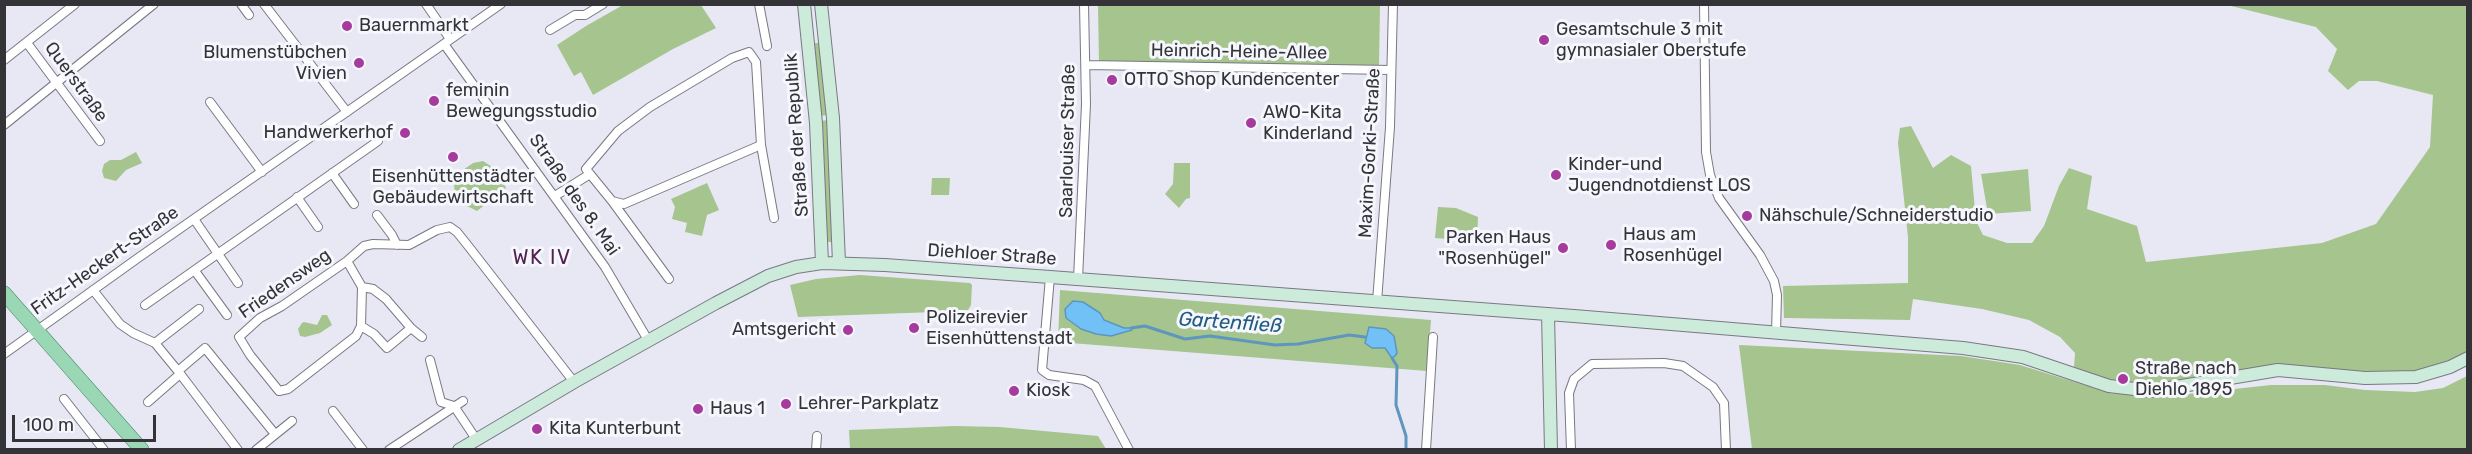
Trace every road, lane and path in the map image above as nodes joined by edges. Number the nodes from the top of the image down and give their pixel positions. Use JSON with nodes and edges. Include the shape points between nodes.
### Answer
{"nodes":[{"id":1,"x":75,"y":4,"type":"edge"},
{"id":2,"x":154,"y":4,"type":"edge"},
{"id":3,"x":241,"y":4,"type":"edge"},
{"id":4,"x":264,"y":4,"type":"edge"},
{"id":5,"x":426,"y":4,"type":"edge"},
{"id":6,"x":501,"y":4,"type":"edge"},
{"id":7,"x":603,"y":4,"type":"edge"},
{"id":8,"x":759,"y":4,"type":"edge"},
{"id":9,"x":804,"y":4,"type":"edge"},
{"id":10,"x":821,"y":4,"type":"edge"},
{"id":11,"x":1084,"y":4,"type":"edge"},
{"id":12,"x":1393,"y":4,"type":"edge"},
{"id":13,"x":1704,"y":4,"type":"edge"},
{"id":14,"x":249,"y":15,"type":"dead end"},
{"id":15,"x":550,"y":30,"type":"dead end"},
{"id":16,"x":447,"y":42,"type":"junction"},
{"id":17,"x":27,"y":43,"type":"junction"},
{"id":18,"x":767,"y":46,"type":"dead end"},
{"id":19,"x":4,"y":60,"type":"edge"},
{"id":20,"x":1086,"y":65,"type":"junction"},
{"id":21,"x":1391,"y":70,"type":"junction"},
{"id":22,"x":57,"y":81,"type":"junction"},
{"id":23,"x":210,"y":102,"type":"dead end"},
{"id":24,"x":347,"y":112,"type":"junction"},
{"id":25,"x":4,"y":125,"type":"edge"},
{"id":26,"x":100,"y":141,"type":"dead end"},
{"id":27,"x":378,"y":141,"type":"dead end"},
{"id":28,"x":761,"y":145,"type":"junction"},
{"id":29,"x":261,"y":172,"type":"junction"},
{"id":30,"x":332,"y":173,"type":"junction"},
{"id":31,"x":590,"y":174,"type":"junction"},
{"id":32,"x":555,"y":196,"type":"junction"},
{"id":33,"x":297,"y":197,"type":"junction"},
{"id":34,"x":612,"y":201,"type":"junction"},
{"id":35,"x":354,"y":204,"type":"dead end"},
{"id":36,"x":377,"y":215,"type":"dead end"},
{"id":37,"x":774,"y":218,"type":"dead end"},
{"id":38,"x":194,"y":219,"type":"junction"},
{"id":39,"x":318,"y":227,"type":"dead end"},
{"id":40,"x":397,"y":245,"type":"junction"},
{"id":41,"x":218,"y":255,"type":"junction"},
{"id":42,"x":347,"y":261,"type":"junction"},
{"id":43,"x":822,"y":263,"type":"junction"},
{"id":44,"x":839,"y":263,"type":"junction"},
{"id":45,"x":195,"y":271,"type":"junction"},
{"id":46,"x":1050,"y":277,"type":"junction"},
{"id":47,"x":669,"y":279,"type":"dead end"},
{"id":48,"x":1078,"y":279,"type":"junction"},
{"id":49,"x":238,"y":283,"type":"dead end"},
{"id":50,"x":362,"y":287,"type":"junction"},
{"id":51,"x":93,"y":290,"type":"junction"},
{"id":52,"x":4,"y":293,"type":"edge"},
{"id":53,"x":1377,"y":302,"type":"junction"},
{"id":54,"x":145,"y":305,"type":"dead end"},
{"id":55,"x":200,"y":309,"type":"dead end"},
{"id":56,"x":1548,"y":314,"type":"junction"},
{"id":57,"x":227,"y":315,"type":"dead end"},
{"id":58,"x":361,"y":326,"type":"junction"},
{"id":59,"x":411,"y":328,"type":"junction"},
{"id":60,"x":36,"y":331,"type":"junction"},
{"id":61,"x":1776,"y":333,"type":"junction"},
{"id":62,"x":422,"y":337,"type":"dead end"},
{"id":63,"x":1433,"y":337,"type":"dead end"},
{"id":64,"x":648,"y":340,"type":"junction"},
{"id":65,"x":155,"y":343,"type":"junction"},
{"id":66,"x":4,"y":354,"type":"edge"},
{"id":67,"x":2468,"y":358,"type":"edge"},
{"id":68,"x":430,"y":360,"type":"dead end"},
{"id":69,"x":179,"y":373,"type":"junction"},
{"id":70,"x":574,"y":382,"type":"junction"},
{"id":71,"x":64,"y":399,"type":"dead end"},
{"id":72,"x":463,"y":401,"type":"dead end"},
{"id":73,"x":148,"y":402,"type":"dead end"},
{"id":74,"x":454,"y":406,"type":"junction"},
{"id":75,"x":333,"y":411,"type":"dead end"},
{"id":76,"x":292,"y":421,"type":"dead end"},
{"id":77,"x":275,"y":434,"type":"junction"},
{"id":78,"x":817,"y":436,"type":"dead end"},
{"id":79,"x":476,"y":439,"type":"junction"},
{"id":80,"x":460,"y":449,"type":"edge"},
{"id":81,"x":1728,"y":449,"type":"edge"},
{"id":82,"x":105,"y":450,"type":"edge"},
{"id":83,"x":142,"y":450,"type":"edge"},
{"id":84,"x":238,"y":450,"type":"edge"},
{"id":85,"x":256,"y":450,"type":"edge"},
{"id":86,"x":363,"y":450,"type":"edge"},
{"id":87,"x":389,"y":450,"type":"edge"},
{"id":88,"x":816,"y":450,"type":"edge"},
{"id":89,"x":1129,"y":450,"type":"edge"},
{"id":90,"x":1426,"y":450,"type":"edge"},
{"id":91,"x":1551,"y":450,"type":"edge"},
{"id":92,"x":1571,"y":450,"type":"edge"}],
"edges":[{"from":1,"to":17,"type":"street"},
{"from":2,"to":22,"type":"street"},
{"from":3,"to":14,"type":"street"},
{"from":4,"to":24,"type":"street"},
{"from":5,"to":16,"type":"street","name":"Straße des 8. Mai"},
{"from":6,"to":16,"type":"street","name":"Fritz-Heckert-Straße"},
{"from":7,"to":15,"type":"street"},
{"from":8,"to":18,"type":"street"},
{"from":9,"to":43,"type":"street","name":"Straße der Republik","via":[[816,118]]},
{"from":10,"to":44,"type":"street","name":"Straße der Republik","via":[[833,118]]},
{"from":11,"to":20,"type":"street","name":"Saarlouiser Straße"},
{"from":12,"to":21,"type":"street","name":"Maxim-Gorki-Straße"},
{"from":13,"to":61,"type":"street","via":[[1710,175],[1723,205],[1774,281]]},
{"from":16,"to":24,"type":"street","name":"Fritz-Heckert-Straße"},
{"from":16,"to":32,"type":"street","name":"Straße des 8. Mai"},
{"from":17,"to":19,"type":"street"},
{"from":17,"to":22,"type":"street","name":"Querstraße"},
{"from":20,"to":21,"type":"street","name":"Heinrich-Heine-Allee"},
{"from":20,"to":48,"type":"street","name":"Saarlouiser Straße","via":[[1085,174]]},
{"from":21,"to":53,"type":"street","name":"Maxim-Gorki-Straße"},
{"from":22,"to":25,"type":"street"},
{"from":22,"to":26,"type":"street","name":"Querstraße"},
{"from":23,"to":29,"type":"street"},
{"from":24,"to":29,"type":"street","name":"Fritz-Heckert-Straße"},
{"from":27,"to":30,"type":"street"},
{"from":28,"to":31,"type":"street","via":[[759,84],[756,62],[749,52],[725,62],[618,131],[586,169]]},
{"from":28,"to":34,"type":"street","via":[[624,204]]},
{"from":28,"to":37,"type":"street"},
{"from":29,"to":38,"type":"street","name":"Fritz-Heckert-Straße"},
{"from":30,"to":33,"type":"street"},
{"from":30,"to":35,"type":"street"},
{"from":31,"to":32,"type":"street"},
{"from":31,"to":34,"type":"street"},
{"from":32,"to":64,"type":"street","name":"Straße des 8. Mai","via":[[605,267]]},
{"from":33,"to":39,"type":"street"},
{"from":33,"to":41,"type":"street"},
{"from":34,"to":47,"type":"street"},
{"from":36,"to":40,"type":"street"},
{"from":38,"to":41,"type":"street","name":"Fritz-Heckert-Straße"},
{"from":38,"to":51,"type":"street","name":"Fritz-Heckert-Straße"},
{"from":40,"to":42,"type":"street","name":"Friedensweg","via":[[364,246]]},
{"from":40,"to":70,"type":"street","name":"Friedensweg","via":[[415,243],[444,227],[453,229]]},
{"from":41,"to":45,"type":"street"},
{"from":41,"to":49,"type":"street","name":"Fritz-Heckert-Straße"},
{"from":42,"to":50,"type":"street","name":"Friedensweg"},
{"from":42,"to":58,"type":"street","name":"Friedensweg","via":[[260,318],[239,337],[276,388],[284,392],[356,336]]},
{"from":43,"to":44,"type":"street","name":"Diehloer Straße"},
{"from":43,"to":64,"type":"street","name":"Diehloer Straße","via":[[768,276]]},
{"from":44,"to":46,"type":"street","name":"Diehloer Straße"},
{"from":45,"to":54,"type":"street"},
{"from":45,"to":57,"type":"street"},
{"from":46,"to":48,"type":"street","name":"Diehloer Straße"},
{"from":46,"to":89,"type":"street","via":[[1042,370],[1095,386]]},
{"from":48,"to":53,"type":"street","name":"Diehloer Straße"},
{"from":50,"to":58,"type":"street"},
{"from":50,"to":59,"type":"street","via":[[386,298]]},
{"from":51,"to":60,"type":"street","name":"Fritz-Heckert-Straße"},
{"from":51,"to":65,"type":"street","via":[[120,324]]},
{"from":52,"to":60,"type":"main road"},
{"from":53,"to":56,"type":"street","name":"Diehloer Straße"},
{"from":55,"to":65,"type":"street"},
{"from":56,"to":61,"type":"street","name":"Diehloer Straße"},
{"from":56,"to":91,"type":"street"},
{"from":58,"to":59,"type":"street","via":[[387,348]]},
{"from":59,"to":62,"type":"street"},
{"from":60,"to":66,"type":"street","name":"Fritz-Heckert-Straße"},
{"from":60,"to":83,"type":"main road"},
{"from":61,"to":67,"type":"street","name":"Diehloer Straße","via":[[1963,348],[2023,357],[2109,386],[2152,391],[2278,370],[2365,378],[2416,377]]},
{"from":63,"to":90,"type":"street"},
{"from":64,"to":70,"type":"street","name":"Diehloer Straße"},
{"from":65,"to":69,"type":"street"},
{"from":68,"to":74,"type":"street","via":[[441,402]]},
{"from":69,"to":73,"type":"street"},
{"from":69,"to":77,"type":"street","via":[[205,348]]},
{"from":69,"to":84,"type":"street"},
{"from":70,"to":79,"type":"street","name":"Diehloer Straße"},
{"from":71,"to":82,"type":"street"},
{"from":72,"to":74,"type":"street"},
{"from":74,"to":79,"type":"street"},
{"from":74,"to":87,"type":"street"},
{"from":75,"to":86,"type":"street"},
{"from":76,"to":77,"type":"street"},
{"from":77,"to":85,"type":"street"},
{"from":78,"to":88,"type":"street"},
{"from":79,"to":80,"type":"street","name":"Diehloer Straße"},
{"from":81,"to":92,"type":"street","via":[[1724,404],[1713,387],[1683,366],[1664,363],[1592,364],[1574,379],[1569,393]]}]}
